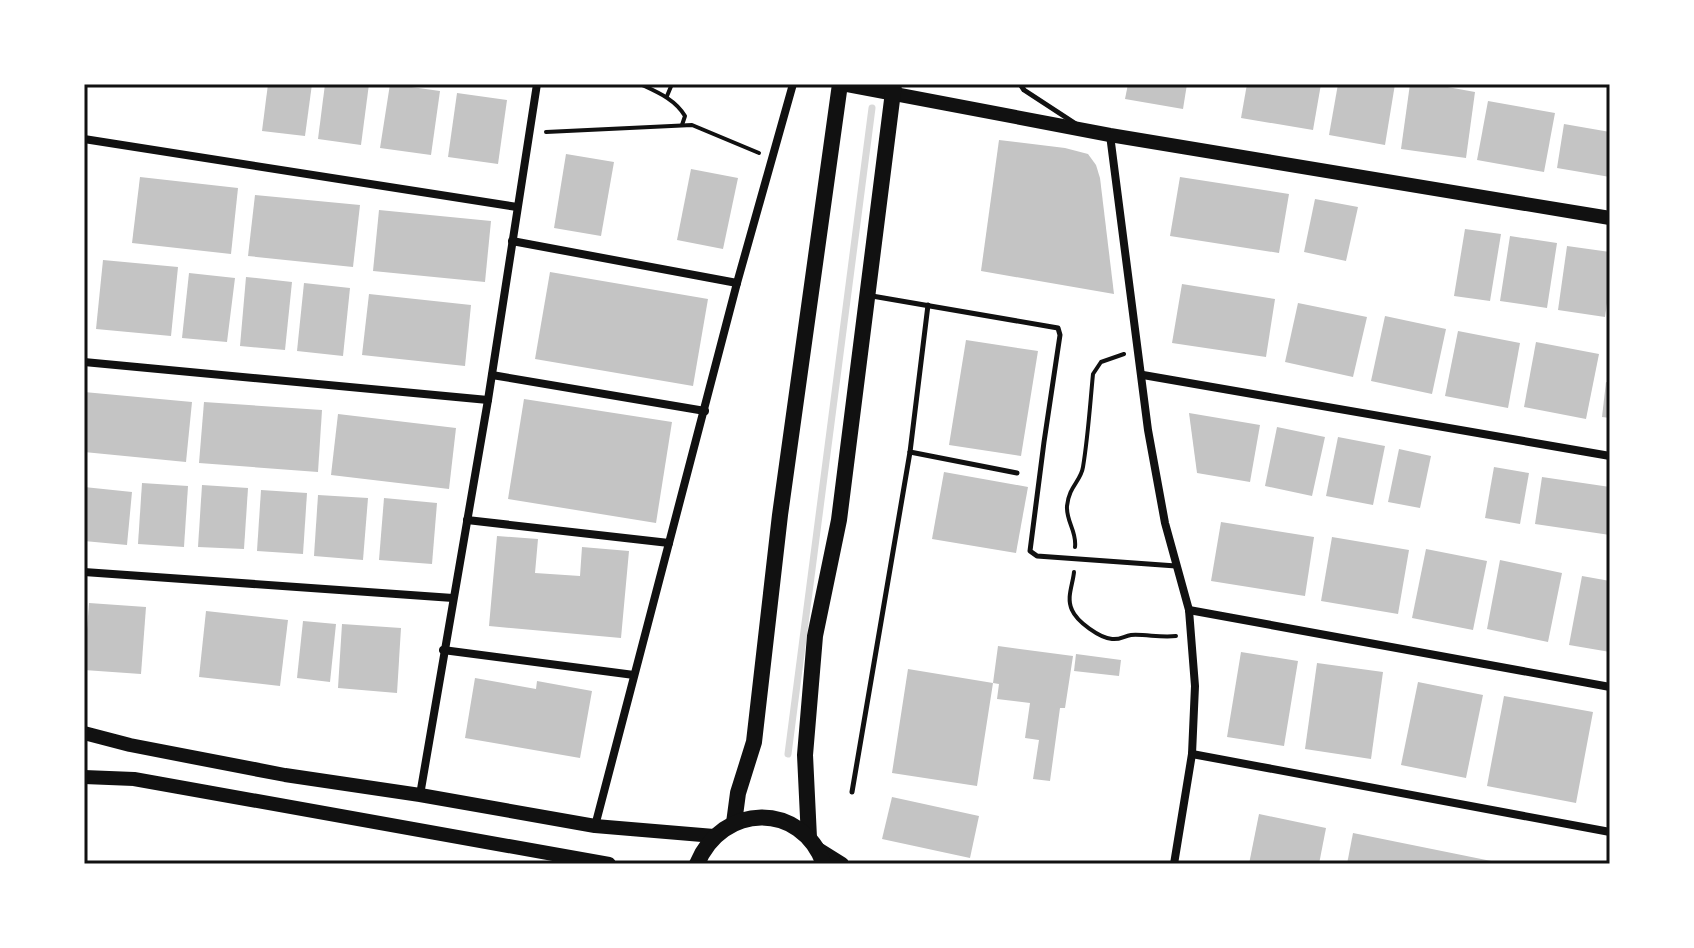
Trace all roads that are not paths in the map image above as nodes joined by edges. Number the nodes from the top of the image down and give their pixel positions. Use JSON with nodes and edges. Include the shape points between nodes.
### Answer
{"nodes":[{"id":1,"x":537,"y":84,"type":"edge"},
{"id":2,"x":793,"y":84,"type":"edge"},
{"id":3,"x":841,"y":84,"type":"edge"},
{"id":4,"x":1020,"y":84,"type":"edge"},
{"id":5,"x":894,"y":89,"type":"edge"},
{"id":6,"x":1084,"y":130,"type":"junction"},
{"id":7,"x":1110,"y":135,"type":"junction"},
{"id":8,"x":84,"y":139,"type":"edge"},
{"id":9,"x":517,"y":207,"type":"junction"},
{"id":10,"x":1610,"y":218,"type":"edge"},
{"id":11,"x":512,"y":241,"type":"junction"},
{"id":12,"x":737,"y":283,"type":"junction"},
{"id":13,"x":868,"y":295,"type":"junction"},
{"id":14,"x":928,"y":305,"type":"junction"},
{"id":15,"x":84,"y":362,"type":"edge"},
{"id":16,"x":492,"y":375,"type":"junction"},
{"id":17,"x":1143,"y":375,"type":"junction"},
{"id":18,"x":488,"y":400,"type":"junction"},
{"id":19,"x":705,"y":411,"type":"junction"},
{"id":20,"x":910,"y":452,"type":"junction"},
{"id":21,"x":1610,"y":456,"type":"edge"},
{"id":22,"x":1017,"y":473,"type":"dead end"},
{"id":23,"x":467,"y":520,"type":"junction"},
{"id":24,"x":669,"y":543,"type":"junction"},
{"id":25,"x":1177,"y":566,"type":"junction"},
{"id":26,"x":84,"y":572,"type":"edge"},
{"id":27,"x":453,"y":598,"type":"junction"},
{"id":28,"x":1189,"y":610,"type":"junction"},
{"id":29,"x":443,"y":650,"type":"junction"},
{"id":30,"x":634,"y":675,"type":"junction"},
{"id":31,"x":1610,"y":687,"type":"edge"},
{"id":32,"x":84,"y":733,"type":"edge"},
{"id":33,"x":1192,"y":754,"type":"junction"},
{"id":34,"x":84,"y":777,"type":"edge"},
{"id":35,"x":852,"y":792,"type":"dead end"},
{"id":36,"x":420,"y":795,"type":"junction"},
{"id":37,"x":734,"y":823,"type":"junction"},
{"id":38,"x":595,"y":826,"type":"junction"},
{"id":39,"x":1610,"y":832,"type":"edge"},
{"id":40,"x":714,"y":836,"type":"junction"},
{"id":41,"x":817,"y":850,"type":"edge"},
{"id":42,"x":609,"y":864,"type":"edge"},
{"id":43,"x":697,"y":864,"type":"edge"},
{"id":44,"x":842,"y":864,"type":"edge"},
{"id":45,"x":1174,"y":864,"type":"edge"}],
"edges":[{"from":1,"to":9,"type":"street"},
{"from":2,"to":12,"type":"street"},
{"from":3,"to":5,"type":"main road"},
{"from":3,"to":37,"type":"main road","via":[[754,742]]},
{"from":4,"to":6,"type":"lane"},
{"from":5,"to":6,"type":"main road"},
{"from":5,"to":13,"type":"main road"},
{"from":6,"to":7,"type":"main road"},
{"from":7,"to":10,"type":"main road"},
{"from":7,"to":17,"type":"street"},
{"from":8,"to":9,"type":"street"},
{"from":9,"to":11,"type":"street"},
{"from":11,"to":12,"type":"street"},
{"from":11,"to":16,"type":"street"},
{"from":12,"to":19,"type":"street"},
{"from":13,"to":14,"type":"lane"},
{"from":13,"to":41,"type":"main road","via":[[839,520],[815,636],[805,755]]},
{"from":14,"to":20,"type":"lane"},
{"from":14,"to":25,"type":"lane","via":[[1058,328],[1030,551],[1037,556]]},
{"from":15,"to":18,"type":"street"},
{"from":16,"to":18,"type":"street"},
{"from":16,"to":19,"type":"street"},
{"from":17,"to":21,"type":"street"},
{"from":17,"to":25,"type":"street","via":[[1148,430]]},
{"from":18,"to":23,"type":"street"},
{"from":19,"to":24,"type":"street"},
{"from":20,"to":22,"type":"lane"},
{"from":20,"to":35,"type":"lane"},
{"from":23,"to":24,"type":"street"},
{"from":23,"to":27,"type":"street"},
{"from":24,"to":30,"type":"street"},
{"from":25,"to":28,"type":"street"},
{"from":26,"to":27,"type":"street"},
{"from":27,"to":29,"type":"street"},
{"from":28,"to":31,"type":"street"},
{"from":28,"to":33,"type":"street","via":[[1195,686]]},
{"from":29,"to":30,"type":"street"},
{"from":29,"to":36,"type":"street"},
{"from":30,"to":38,"type":"street"},
{"from":32,"to":36,"type":"main road","via":[[285,775]]},
{"from":33,"to":39,"type":"street"},
{"from":33,"to":45,"type":"street"},
{"from":34,"to":42,"type":"main road","via":[[134,779]]},
{"from":36,"to":38,"type":"main road"},
{"from":37,"to":40,"type":"main road"},
{"from":37,"to":41,"type":"main road","via":[[772,818],[798,828]]},
{"from":38,"to":40,"type":"main road"},
{"from":40,"to":43,"type":"main road"},
{"from":41,"to":44,"type":"main road"}]}
